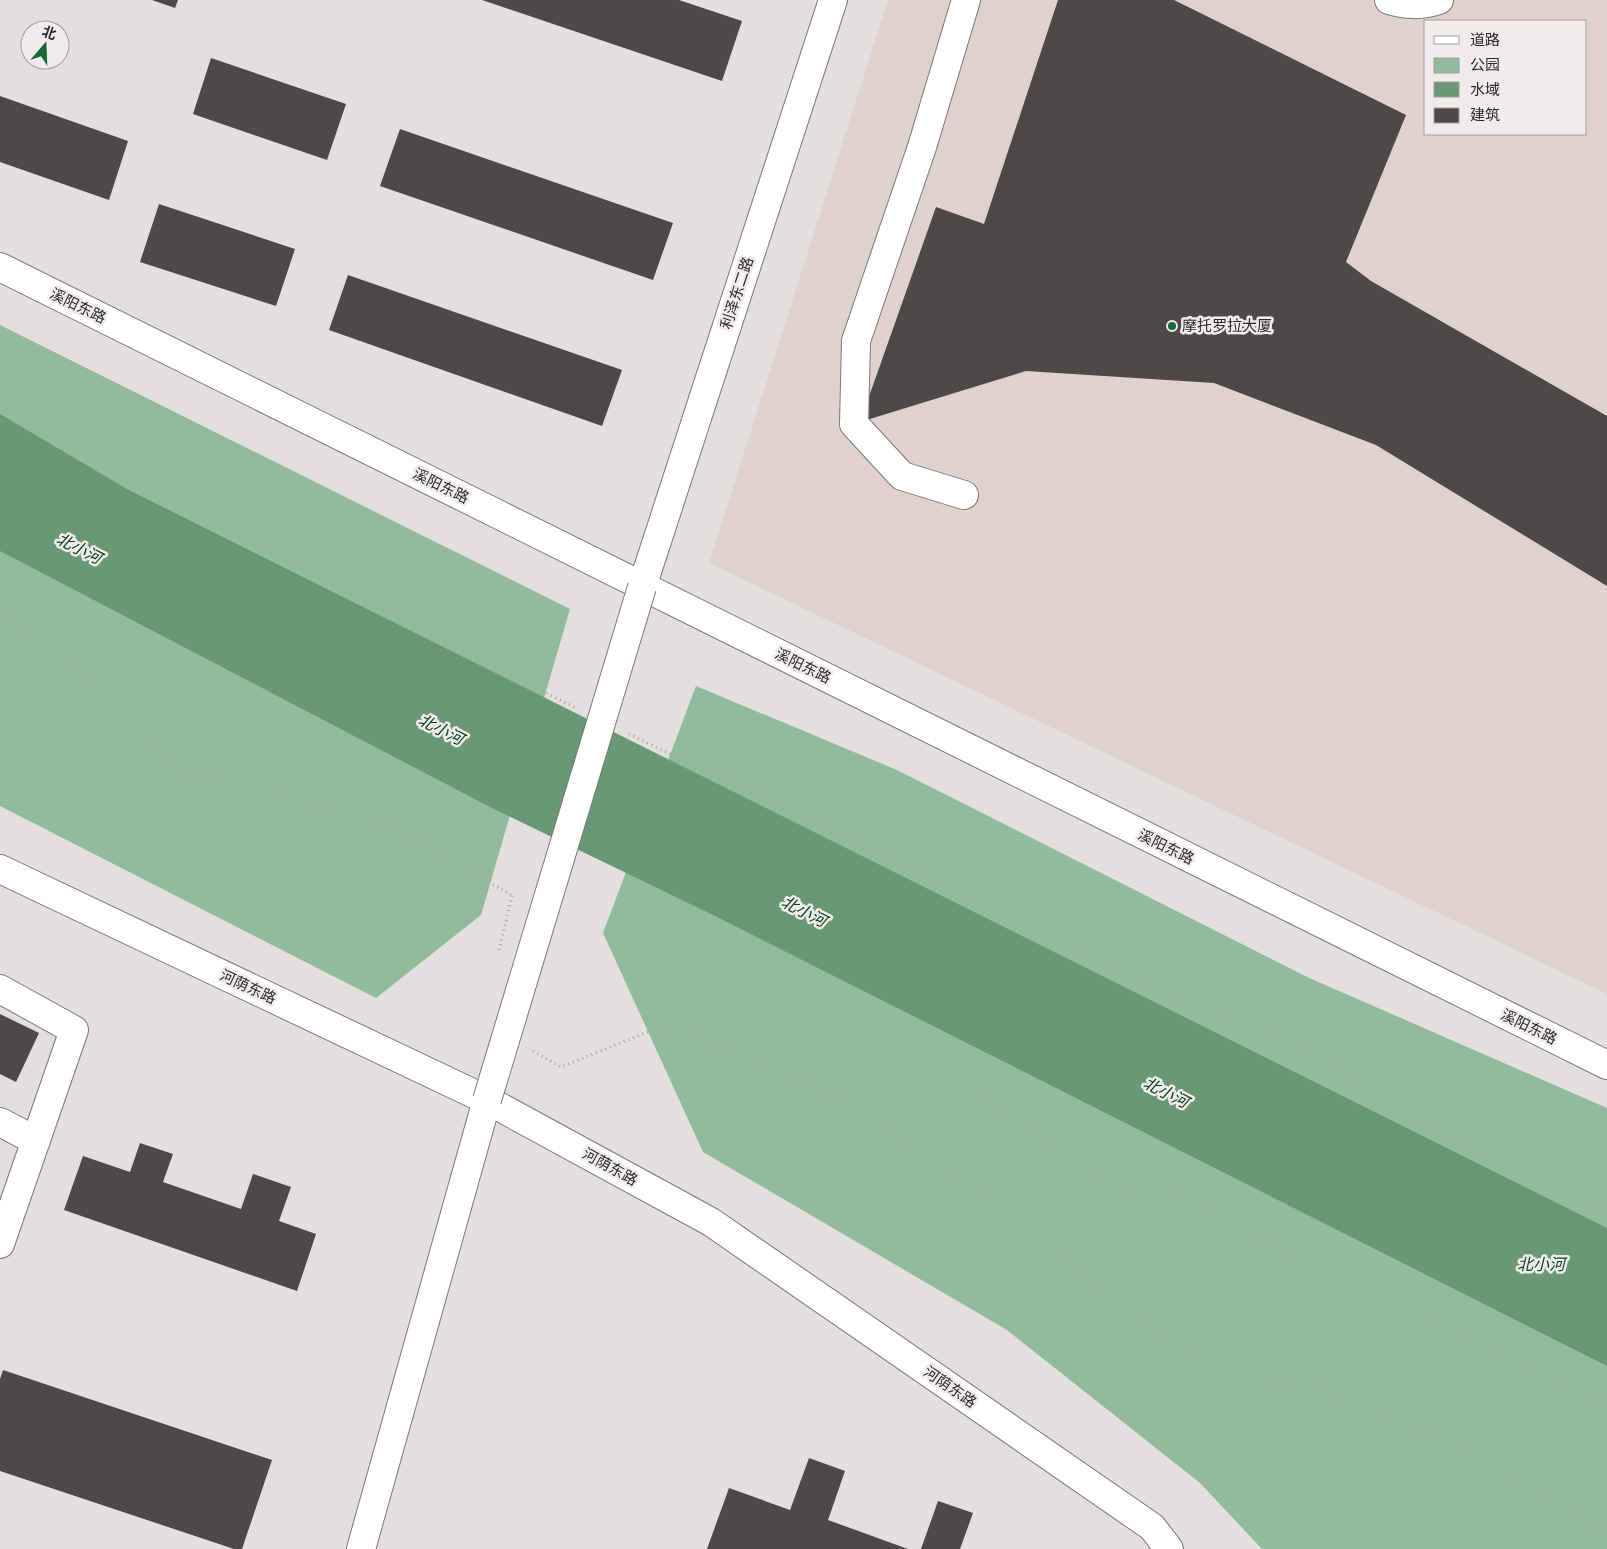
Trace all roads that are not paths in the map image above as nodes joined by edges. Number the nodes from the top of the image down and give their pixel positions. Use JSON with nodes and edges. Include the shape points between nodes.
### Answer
{"nodes":[{"id":1,"x":832,"y":0,"type":"edge"},
{"id":2,"x":966,"y":0,"type":"edge"},
{"id":3,"x":1389,"y":0,"type":"edge"},
{"id":4,"x":1438,"y":0,"type":"edge"},
{"id":5,"x":0,"y":267,"type":"edge"},
{"id":6,"x":964,"y":495,"type":"dead end"},
{"id":7,"x":642,"y":586,"type":"junction"},
{"id":8,"x":0,"y":869,"type":"edge"},
{"id":9,"x":0,"y":989,"type":"edge"},
{"id":10,"x":1607,"y":1065,"type":"edge"},
{"id":11,"x":487,"y":1100,"type":"junction"},
{"id":12,"x":0,"y":1122,"type":"edge"},
{"id":13,"x":36,"y":1141,"type":"junction"},
{"id":14,"x":0,"y":1244,"type":"edge"},
{"id":15,"x":361,"y":1549,"type":"edge"},
{"id":16,"x":1170,"y":1549,"type":"edge"}],
"edges":[{"from":1,"to":7,"type":"street","name":"利泽东二路"},
{"from":2,"to":6,"type":"street","via":[[922,147],[856,341],[854,424],[902,476]]},
{"from":3,"to":4,"type":"street","via":[[1399,4]]},
{"from":5,"to":7,"type":"street","name":"溪阳东路"},
{"from":7,"to":10,"type":"street","name":"溪阳东路"},
{"from":7,"to":11,"type":"street","name":"利泽东二路","bridge":true},
{"from":8,"to":11,"type":"street","name":"河荫东路"},
{"from":9,"to":13,"type":"street","via":[[74,1030]]},
{"from":11,"to":15,"type":"street","name":"利泽东二路"},
{"from":11,"to":16,"type":"street","name":"河荫东路","via":[[711,1222],[1152,1527]]},
{"from":12,"to":13,"type":"street"},
{"from":13,"to":14,"type":"street"}]}
